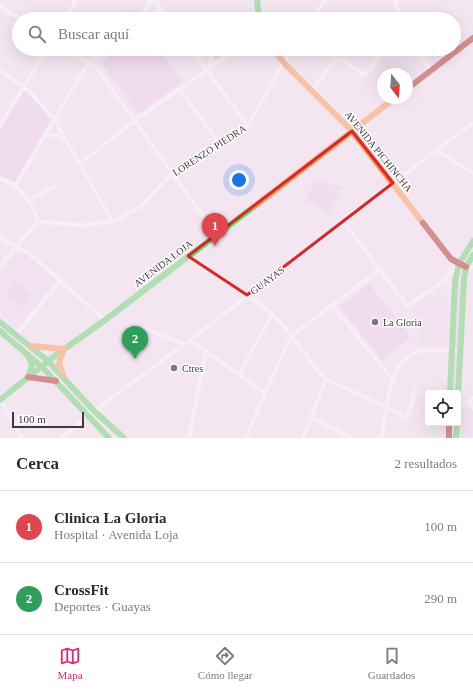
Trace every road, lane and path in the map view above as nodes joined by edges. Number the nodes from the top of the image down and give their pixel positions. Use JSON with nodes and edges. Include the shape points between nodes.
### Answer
{"nodes":[{"id":1,"x":75,"y":0,"type":"edge"},
{"id":2,"x":151,"y":0,"type":"edge"},
{"id":3,"x":154,"y":0,"type":"edge"},
{"id":4,"x":258,"y":0,"type":"edge"},
{"id":5,"x":325,"y":0,"type":"edge"},
{"id":6,"x":395,"y":0,"type":"edge"},
{"id":7,"x":0,"y":6,"type":"edge"},
{"id":8,"x":161,"y":10,"type":"joint"},
{"id":9,"x":70,"y":12,"type":"edge"},
{"id":10,"x":145,"y":12,"type":"edge"},
{"id":11,"x":157,"y":12,"type":"edge"},
{"id":12,"x":259,"y":12,"type":"edge"},
{"id":13,"x":317,"y":12,"type":"edge"},
{"id":14,"x":398,"y":12,"type":"edge"},
{"id":15,"x":12,"y":14,"type":"edge"},
{"id":16,"x":473,"y":38,"type":"edge"},
{"id":17,"x":461,"y":47,"type":"edge"},
{"id":18,"x":43,"y":56,"type":"edge"},
{"id":19,"x":78,"y":56,"type":"edge"},
{"id":20,"x":98,"y":56,"type":"edge"},
{"id":21,"x":195,"y":56,"type":"edge"},
{"id":22,"x":211,"y":56,"type":"edge"},
{"id":23,"x":227,"y":56,"type":"edge"},
{"id":24,"x":278,"y":56,"type":"edge"},
{"id":25,"x":288,"y":56,"type":"edge"},
{"id":26,"x":378,"y":56,"type":"dead end"},
{"id":27,"x":421,"y":56,"type":"edge"},
{"id":28,"x":449,"y":56,"type":"edge"},
{"id":29,"x":89,"y":63,"type":"junction"},
{"id":30,"x":284,"y":63,"type":"junction"},
{"id":31,"x":206,"y":70,"type":"junction"},
{"id":32,"x":431,"y":70,"type":"junction"},
{"id":33,"x":0,"y":71,"type":"edge"},
{"id":34,"x":413,"y":84,"type":"edge"},
{"id":35,"x":24,"y":87,"type":"junction"},
{"id":36,"x":179,"y":90,"type":"junction"},
{"id":37,"x":312,"y":90,"type":"junction"},
{"id":38,"x":387,"y":104,"type":"edge"},
{"id":39,"x":54,"y":119,"type":"junction"},
{"id":40,"x":134,"y":121,"type":"junction"},
{"id":41,"x":473,"y":123,"type":"edge"},
{"id":42,"x":0,"y":125,"type":"edge"},
{"id":43,"x":248,"y":126,"type":"junction"},
{"id":44,"x":352,"y":131,"type":"junction"},
{"id":45,"x":43,"y":138,"type":"junction"},
{"id":46,"x":66,"y":140,"type":"junction"},
{"id":47,"x":220,"y":144,"type":"junction"},
{"id":48,"x":436,"y":150,"type":"junction"},
{"id":49,"x":80,"y":164,"type":"junction"},
{"id":50,"x":173,"y":172,"type":"junction"},
{"id":51,"x":473,"y":173,"type":"edge"},
{"id":52,"x":0,"y":178,"type":"edge"},
{"id":53,"x":393,"y":183,"type":"junction"},
{"id":54,"x":15,"y":186,"type":"junction"},
{"id":55,"x":56,"y":186,"type":"dead end"},
{"id":56,"x":28,"y":201,"type":"junction"},
{"id":57,"x":38,"y":222,"type":"junction"},
{"id":58,"x":113,"y":222,"type":"junction"},
{"id":59,"x":344,"y":222,"type":"junction"},
{"id":60,"x":216,"y":234,"type":"junction"},
{"id":61,"x":0,"y":238,"type":"edge"},
{"id":62,"x":473,"y":241,"type":"edge"},
{"id":63,"x":15,"y":247,"type":"junction"},
{"id":64,"x":473,"y":255,"type":"edge"},
{"id":65,"x":188,"y":256,"type":"junction"},
{"id":66,"x":459,"y":264,"type":"junction"},
{"id":67,"x":0,"y":267,"type":"edge"},
{"id":68,"x":466,"y":267,"type":"junction"},
{"id":69,"x":473,"y":267,"type":"edge"},
{"id":70,"x":379,"y":270,"type":"junction"},
{"id":71,"x":444,"y":280,"type":"junction"},
{"id":72,"x":60,"y":281,"type":"junction"},
{"id":73,"x":455,"y":288,"type":"junction"},
{"id":74,"x":247,"y":295,"type":"junction"},
{"id":75,"x":332,"y":305,"type":"junction"},
{"id":76,"x":272,"y":314,"type":"junction"},
{"id":77,"x":105,"y":320,"type":"junction"},
{"id":78,"x":0,"y":322,"type":"edge"},
{"id":79,"x":143,"y":328,"type":"dead end"},
{"id":80,"x":0,"y":331,"type":"edge"},
{"id":81,"x":16,"y":335,"type":"junction"},
{"id":82,"x":292,"y":336,"type":"junction"},
{"id":83,"x":190,"y":340,"type":"junction"},
{"id":84,"x":184,"y":344,"type":"junction"},
{"id":85,"x":30,"y":346,"type":"junction"},
{"id":86,"x":64,"y":350,"type":"junction"},
{"id":87,"x":206,"y":351,"type":"junction"},
{"id":88,"x":452,"y":351,"type":"junction"},
{"id":89,"x":26,"y":352,"type":"junction"},
{"id":90,"x":460,"y":352,"type":"junction"},
{"id":91,"x":48,"y":361,"type":"junction"},
{"id":92,"x":41,"y":366,"type":"junction"},
{"id":93,"x":239,"y":375,"type":"junction"},
{"id":94,"x":28,"y":377,"type":"junction"},
{"id":95,"x":64,"y":378,"type":"junction"},
{"id":96,"x":326,"y":379,"type":"junction"},
{"id":97,"x":393,"y":380,"type":"junction"},
{"id":98,"x":57,"y":382,"type":"junction"},
{"id":99,"x":416,"y":390,"type":"dead end"},
{"id":100,"x":450,"y":390,"type":"edge"},
{"id":101,"x":458,"y":390,"type":"edge"},
{"id":102,"x":265,"y":393,"type":"junction"},
{"id":103,"x":0,"y":399,"type":"edge"},
{"id":104,"x":471,"y":399,"type":"edge"},
{"id":105,"x":461,"y":406,"type":"edge"},
{"id":106,"x":387,"y":408,"type":"junction"},
{"id":107,"x":473,"y":408,"type":"edge"},
{"id":108,"x":94,"y":411,"type":"junction"},
{"id":109,"x":88,"y":416,"type":"junction"},
{"id":110,"x":310,"y":418,"type":"junction"},
{"id":111,"x":449,"y":426,"type":"edge"},
{"id":112,"x":457,"y":426,"type":"edge"},
{"id":113,"x":22,"y":438,"type":"edge"},
{"id":114,"x":61,"y":438,"type":"edge"},
{"id":115,"x":109,"y":438,"type":"edge"},
{"id":116,"x":124,"y":438,"type":"edge"},
{"id":117,"x":190,"y":438,"type":"edge"},
{"id":118,"x":247,"y":438,"type":"edge"},
{"id":119,"x":303,"y":438,"type":"edge"},
{"id":120,"x":352,"y":438,"type":"edge"},
{"id":121,"x":382,"y":438,"type":"edge"},
{"id":122,"x":448,"y":438,"type":"edge"},
{"id":123,"x":456,"y":438,"type":"edge"}],
"edges":[{"from":1,"to":9,"type":"street"},
{"from":2,"to":10,"type":"street"},
{"from":3,"to":8,"type":"street"},
{"from":4,"to":12,"type":"street"},
{"from":5,"to":13,"type":"street"},
{"from":6,"to":14,"type":"street"},
{"from":7,"to":15,"type":"street"},
{"from":8,"to":11,"type":"street"},
{"from":16,"to":17,"type":"street"},
{"from":18,"to":35,"type":"street"},
{"from":19,"to":29,"type":"street"},
{"from":20,"to":29,"type":"street"},
{"from":21,"to":31,"type":"street"},
{"from":22,"to":31,"type":"street"},
{"from":23,"to":31,"type":"street"},
{"from":24,"to":30,"type":"street","name":"AVENIDA PICHINCHA"},
{"from":25,"to":30,"type":"street","name":"LORENZO PIEDRA"},
{"from":26,"to":37,"type":"street","via":[[372,67],[364,74],[344,61],[335,60]]},
{"from":27,"to":32,"type":"street"},
{"from":28,"to":32,"type":"street"},
{"from":29,"to":39,"type":"street"},
{"from":29,"to":40,"type":"street","via":[[96,67]]},
{"from":30,"to":37,"type":"street","name":"AVENIDA PICHINCHA"},
{"from":30,"to":43,"type":"street","name":"LORENZO PIEDRA"},
{"from":31,"to":36,"type":"street"},
{"from":31,"to":43,"type":"street"},
{"from":32,"to":34,"type":"street"},
{"from":33,"to":35,"type":"street"},
{"from":35,"to":39,"type":"street"},
{"from":35,"to":42,"type":"street"},
{"from":36,"to":40,"type":"street"},
{"from":36,"to":47,"type":"street"},
{"from":37,"to":44,"type":"street","name":"AVENIDA PICHINCHA"},
{"from":38,"to":44,"type":"street","name":"AVENIDA LOJA"},
{"from":39,"to":45,"type":"street"},
{"from":39,"to":46,"type":"street"},
{"from":40,"to":49,"type":"street"},
{"from":40,"to":50,"type":"street"},
{"from":41,"to":48,"type":"street","name":"GUAYAS"},
{"from":43,"to":47,"type":"street","name":"LORENZO PIEDRA"},
{"from":44,"to":53,"type":"street","name":"AVENIDA PICHINCHA"},
{"from":44,"to":60,"type":"street","name":"AVENIDA LOJA"},
{"from":45,"to":46,"type":"street","via":[[53,134]]},
{"from":45,"to":54,"type":"street"},
{"from":46,"to":49,"type":"street"},
{"from":47,"to":50,"type":"street","name":"LORENZO PIEDRA","via":[[189,160]]},
{"from":48,"to":51,"type":"street"},
{"from":48,"to":53,"type":"street","name":"GUAYAS"},
{"from":49,"to":58,"type":"street"},
{"from":50,"to":58,"type":"street","name":"LORENZO PIEDRA","via":[[141,206]]},
{"from":50,"to":60,"type":"street"},
{"from":52,"to":54,"type":"street"},
{"from":53,"to":59,"type":"street","name":"GUAYAS"},
{"from":53,"to":66,"type":"street","name":"AVENIDA PICHINCHA","via":[[451,259]]},
{"from":54,"to":56,"type":"street"},
{"from":55,"to":56,"type":"street"},
{"from":56,"to":57,"type":"street","via":[[37,215]]},
{"from":57,"to":58,"type":"street","name":"LORENZO PIEDRA","via":[[83,225]]},
{"from":57,"to":63,"type":"street"},
{"from":59,"to":70,"type":"street"},
{"from":59,"to":74,"type":"street","name":"GUAYAS"},
{"from":60,"to":65,"type":"street","name":"AVENIDA LOJA"},
{"from":61,"to":63,"type":"street"},
{"from":62,"to":66,"type":"street"},
{"from":63,"to":67,"type":"street"},
{"from":63,"to":72,"type":"street","via":[[30,254]]},
{"from":64,"to":68,"type":"street"},
{"from":65,"to":74,"type":"street"},
{"from":65,"to":77,"type":"street","name":"AVENIDA LOJA"},
{"from":66,"to":68,"type":"street","name":"AVENIDA PICHINCHA"},
{"from":66,"to":71,"type":"street"},
{"from":66,"to":73,"type":"street"},
{"from":68,"to":69,"type":"street"},
{"from":68,"to":90,"type":"street"},
{"from":70,"to":71,"type":"street","via":[[408,306]]},
{"from":70,"to":75,"type":"street"},
{"from":71,"to":73,"type":"street"},
{"from":72,"to":77,"type":"street"},
{"from":72,"to":81,"type":"street"},
{"from":73,"to":88,"type":"street"},
{"from":74,"to":76,"type":"street"},
{"from":74,"to":83,"type":"street","name":"GUAYAS"},
{"from":75,"to":82,"type":"street"},
{"from":75,"to":97,"type":"street"},
{"from":76,"to":82,"type":"street"},
{"from":76,"to":93,"type":"street"},
{"from":77,"to":86,"type":"street","name":"AVENIDA LOJA"},
{"from":78,"to":81,"type":"street"},
{"from":79,"to":84,"type":"street"},
{"from":80,"to":89,"type":"street"},
{"from":81,"to":85,"type":"street"},
{"from":82,"to":96,"type":"street"},
{"from":82,"to":102,"type":"street"},
{"from":83,"to":84,"type":"street","name":"GUAYAS"},
{"from":83,"to":87,"type":"street"},
{"from":84,"to":108,"type":"street","name":"GUAYAS"},
{"from":85,"to":86,"type":"street"},
{"from":85,"to":91,"type":"street"},
{"from":86,"to":91,"type":"street","name":"AVENIDA LOJA"},
{"from":86,"to":95,"type":"street","via":[[59,363]]},
{"from":87,"to":93,"type":"street"},
{"from":87,"to":117,"type":"street"},
{"from":88,"to":90,"type":"street"},
{"from":88,"to":97,"type":"street","via":[[426,350],[416,353],[403,362]]},
{"from":88,"to":100,"type":"street"},
{"from":89,"to":92,"type":"street"},
{"from":89,"to":94,"type":"street","via":[[32,365]]},
{"from":90,"to":101,"type":"street"},
{"from":91,"to":92,"type":"street","name":"AVENIDA LOJA"},
{"from":91,"to":95,"type":"street"},
{"from":92,"to":94,"type":"street","name":"AVENIDA LOJA"},
{"from":92,"to":98,"type":"street"},
{"from":93,"to":102,"type":"street"},
{"from":94,"to":98,"type":"street"},
{"from":94,"to":103,"type":"street","name":"AVENIDA LOJA"},
{"from":95,"to":108,"type":"street"},
{"from":96,"to":106,"type":"street"},
{"from":96,"to":110,"type":"street"},
{"from":97,"to":106,"type":"street"},
{"from":98,"to":109,"type":"street"},
{"from":99,"to":106,"type":"street","via":[[407,417]]},
{"from":102,"to":118,"type":"street"},
{"from":103,"to":113,"type":"street"},
{"from":104,"to":105,"type":"street"},
{"from":104,"to":107,"type":"street"},
{"from":106,"to":121,"type":"street"},
{"from":108,"to":109,"type":"street","name":"GUAYAS"},
{"from":108,"to":116,"type":"street"},
{"from":109,"to":114,"type":"street","name":"GUAYAS"},
{"from":109,"to":115,"type":"street"},
{"from":110,"to":119,"type":"street"},
{"from":110,"to":120,"type":"street"},
{"from":111,"to":122,"type":"street"},
{"from":112,"to":123,"type":"street"}]}
